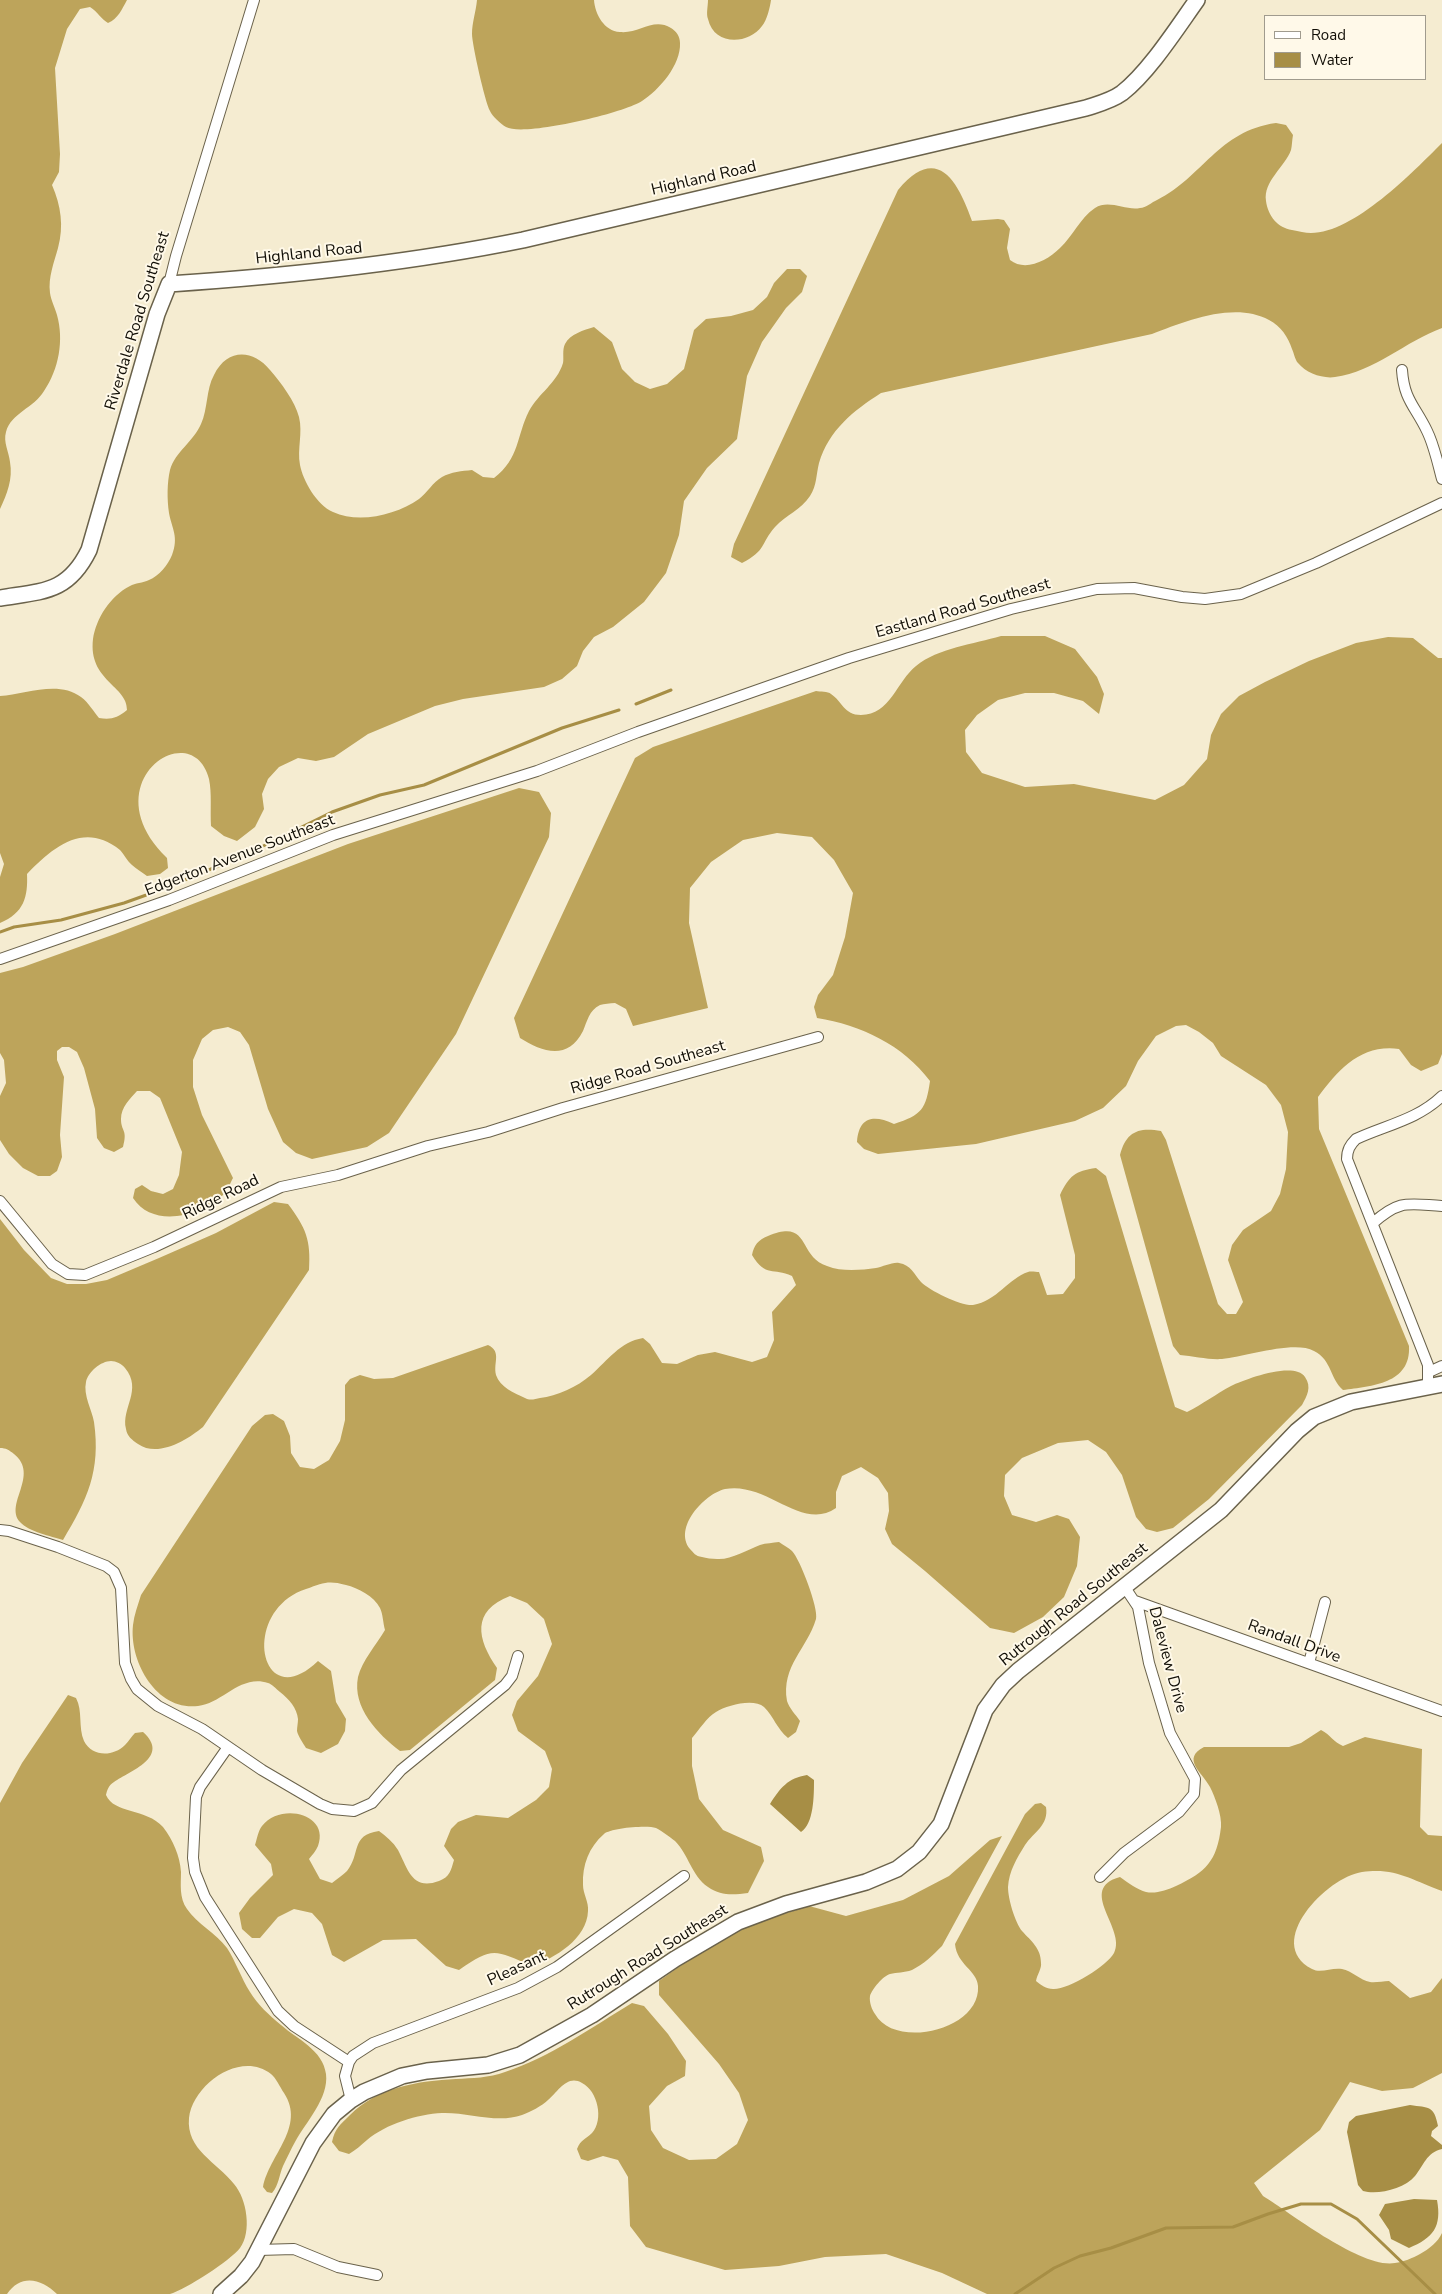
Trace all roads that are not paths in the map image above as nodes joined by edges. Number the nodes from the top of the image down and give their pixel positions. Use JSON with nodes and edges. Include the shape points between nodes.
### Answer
{"nodes":[{"id":1,"x":254,"y":0,"type":"edge"},
{"id":2,"x":1197,"y":0,"type":"edge"},
{"id":3,"x":169,"y":284,"type":"junction"},
{"id":4,"x":1402,"y":370,"type":"dead end"},
{"id":5,"x":1442,"y":479,"type":"edge"},
{"id":6,"x":1442,"y":503,"type":"edge"},
{"id":7,"x":0,"y":598,"type":"edge"},
{"id":8,"x":493,"y":785,"type":"joint"},
{"id":9,"x":0,"y":959,"type":"edge"},
{"id":10,"x":818,"y":1037,"type":"dead end"},
{"id":11,"x":1442,"y":1096,"type":"edge"},
{"id":12,"x":488,"y":1132,"type":"joint"},
{"id":13,"x":0,"y":1201,"type":"edge"},
{"id":14,"x":1442,"y":1206,"type":"edge"},
{"id":15,"x":1372,"y":1223,"type":"junction"},
{"id":16,"x":1442,"y":1366,"type":"edge"},
{"id":17,"x":1433,"y":1381,"type":"edge"},
{"id":18,"x":0,"y":1530,"type":"edge"},
{"id":19,"x":1124,"y":1586,"type":"junction"},
{"id":20,"x":1135,"y":1601,"type":"junction"},
{"id":21,"x":1325,"y":1602,"type":"dead end"},
{"id":22,"x":518,"y":1656,"type":"dead end"},
{"id":23,"x":1309,"y":1663,"type":"junction"},
{"id":24,"x":1442,"y":1711,"type":"edge"},
{"id":25,"x":228,"y":1747,"type":"junction"},
{"id":26,"x":684,"y":1876,"type":"dead end"},
{"id":27,"x":1100,"y":1877,"type":"dead end"},
{"id":28,"x":349,"y":2062,"type":"junction"},
{"id":29,"x":351,"y":2100,"type":"junction"},
{"id":30,"x":258,"y":2250,"type":"junction"},
{"id":31,"x":377,"y":2275,"type":"dead end"},
{"id":32,"x":221,"y":2294,"type":"edge"}],
"edges":[{"from":1,"to":3,"type":"street","name":"Riverdale Road Southeast"},
{"from":2,"to":3,"type":"street","name":"Highland Road","via":[[1167,42],[1122,93],[1086,108],[445,256],[309,274]]},
{"from":3,"to":7,"type":"street","name":"Riverdale Road Southeast","via":[[157,314],[89,550],[82,564],[75,574],[57,586]]},
{"from":4,"to":5,"type":"street","via":[[1405,392],[1428,432]]},
{"from":6,"to":8,"type":"street","name":"Eastland Road Southeast","via":[[1316,563],[1241,594],[1186,598],[1116,587],[1068,594],[849,658]]},
{"from":8,"to":9,"type":"street","name":"Edgerton Avenue Southeast","via":[[333,835],[169,900]]},
{"from":10,"to":12,"type":"street","name":"Ridge Road Southeast","via":[[562,1108]]},
{"from":11,"to":15,"type":"street","via":[[1409,1119],[1356,1139],[1350,1145],[1347,1159]]},
{"from":12,"to":13,"type":"street","name":"Ridge Road","via":[[428,1146],[338,1175],[281,1187],[154,1247],[85,1275],[68,1274],[52,1264]]},
{"from":14,"to":15,"type":"street","via":[[1396,1206]]},
{"from":15,"to":17,"type":"street"},
{"from":16,"to":17,"type":"street"},
{"from":17,"to":19,"type":"street","name":"Rutrough Road Southeast","via":[[1351,1402],[1314,1418],[1221,1510]]},
{"from":18,"to":25,"type":"street","via":[[58,1547],[114,1572],[121,1588],[123,1652],[131,1679],[143,1695],[158,1706]]},
{"from":19,"to":20,"type":"street","name":"Daleview Drive"},
{"from":19,"to":29,"type":"street","name":"Rutrough Road Southeast","via":[[1018,1671],[994,1697],[976,1729],[941,1824],[914,1857],[897,1869],[738,1922],[675,1959],[592,2015],[520,2055],[488,2065],[402,2076]]},
{"from":20,"to":23,"type":"street","name":"Randall Drive"},
{"from":20,"to":27,"type":"street","name":"Daleview Drive","via":[[1170,1733],[1195,1779],[1195,1788],[1179,1812]]},
{"from":21,"to":23,"type":"street"},
{"from":22,"to":25,"type":"street","via":[[506,1685],[401,1770],[378,1798],[354,1811],[320,1804]]},
{"from":23,"to":24,"type":"street","name":"Randall Drive"},
{"from":25,"to":28,"type":"street","via":[[196,1797],[193,1858],[199,1884],[278,2011],[294,2026]]},
{"from":26,"to":28,"type":"street","name":"Pleasant","via":[[557,1967],[518,1988],[373,2043]]},
{"from":28,"to":29,"type":"street","via":[[345,2076]]},
{"from":29,"to":30,"type":"street","name":"Rutrough Road Southeast","via":[[334,2114],[314,2143]]},
{"from":30,"to":31,"type":"street","via":[[294,2249],[338,2267]]},
{"from":30,"to":32,"type":"street","name":"Rutrough Road Southeast","via":[[241,2276]]}]}
